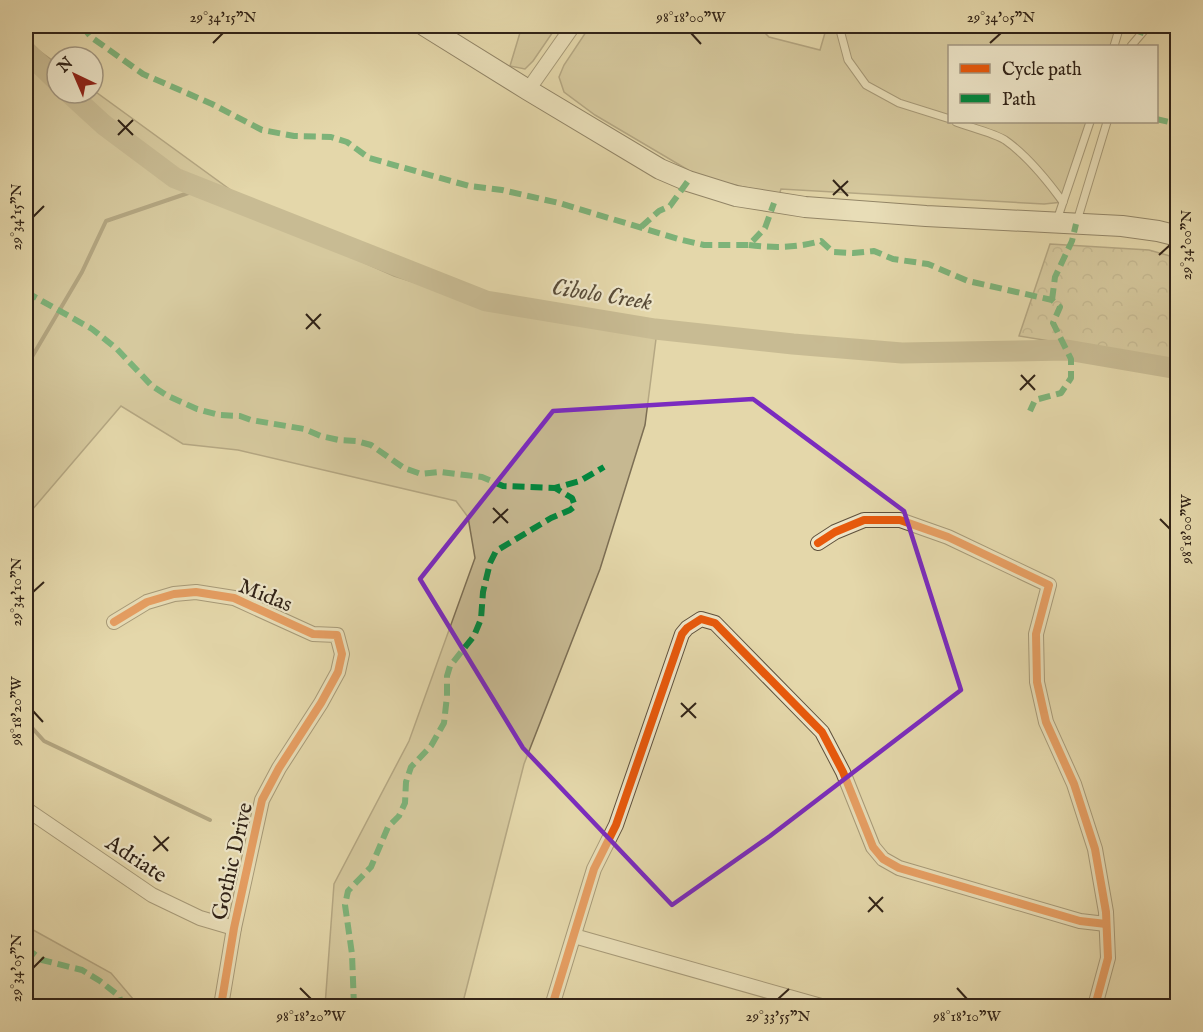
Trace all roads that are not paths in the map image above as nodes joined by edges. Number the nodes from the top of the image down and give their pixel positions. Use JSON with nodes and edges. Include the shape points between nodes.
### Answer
{"nodes":[{"id":1,"x":425,"y":26,"type":"edge"},
{"id":2,"x":573,"y":26,"type":"edge"},
{"id":3,"x":841,"y":26,"type":"edge"},
{"id":4,"x":1120,"y":26,"type":"edge"},
{"id":5,"x":1148,"y":26,"type":"edge"},
{"id":6,"x":1114,"y":45,"type":"edge"},
{"id":7,"x":1132,"y":45,"type":"edge"},
{"id":8,"x":528,"y":90,"type":"junction"},
{"id":9,"x":948,"y":118,"type":"edge"},
{"id":10,"x":959,"y":123,"type":"edge"},
{"id":11,"x":1090,"y":123,"type":"edge"},
{"id":12,"x":1107,"y":123,"type":"edge"},
{"id":13,"x":1063,"y":202,"type":"junction"},
{"id":14,"x":1066,"y":223,"type":"junction"},
{"id":15,"x":1178,"y":236,"type":"edge"},
{"id":16,"x":818,"y":543,"type":"dead end"},
{"id":17,"x":114,"y":622,"type":"dead end"},
{"id":18,"x":337,"y":635,"type":"joint"},
{"id":19,"x":26,"y":809,"type":"edge"},
{"id":20,"x":1106,"y":924,"type":"junction"},
{"id":21,"x":234,"y":928,"type":"junction"},
{"id":22,"x":574,"y":936,"type":"junction"},
{"id":23,"x":221,"y":1006,"type":"edge"},
{"id":24,"x":552,"y":1006,"type":"edge"},
{"id":25,"x":821,"y":1006,"type":"edge"},
{"id":26,"x":1095,"y":1006,"type":"edge"}],
"edges":[{"from":1,"to":8,"type":"main road"},
{"from":2,"to":8,"type":"street"},
{"from":3,"to":9,"type":"lane","via":[[848,60],[866,85],[899,103]]},
{"from":4,"to":6,"type":"lane"},
{"from":5,"to":7,"type":"lane"},
{"from":8,"to":14,"type":"main road","via":[[660,169],[736,196],[805,207]]},
{"from":10,"to":13,"type":"lane","via":[[1003,139]]},
{"from":11,"to":13,"type":"lane"},
{"from":12,"to":14,"type":"lane"},
{"from":13,"to":14,"type":"lane"},
{"from":14,"to":15,"type":"main road","via":[[1122,226]]},
{"from":16,"to":20,"type":"street","via":[[864,520],[900,520],[948,537],[1049,585],[1036,634],[1037,682],[1047,722],[1074,784],[1095,849]]},
{"from":17,"to":18,"type":"street","name":"Midas","via":[[147,602],[196,592],[234,598],[313,634]]},
{"from":18,"to":21,"type":"street","name":"Gothic Drive","via":[[342,654],[338,672],[262,801]]},
{"from":19,"to":21,"type":"street","name":"Adriate","via":[[152,895],[200,918]]},
{"from":20,"to":22,"type":"street","via":[[1080,921],[899,868],[883,859],[873,847],[822,732],[715,623],[701,614],[682,634],[616,825],[594,869]]},
{"from":20,"to":26,"type":"street","via":[[1108,958]]},
{"from":21,"to":23,"type":"street","name":"Gothic Drive"},
{"from":22,"to":24,"type":"street"},
{"from":22,"to":25,"type":"street"}]}
